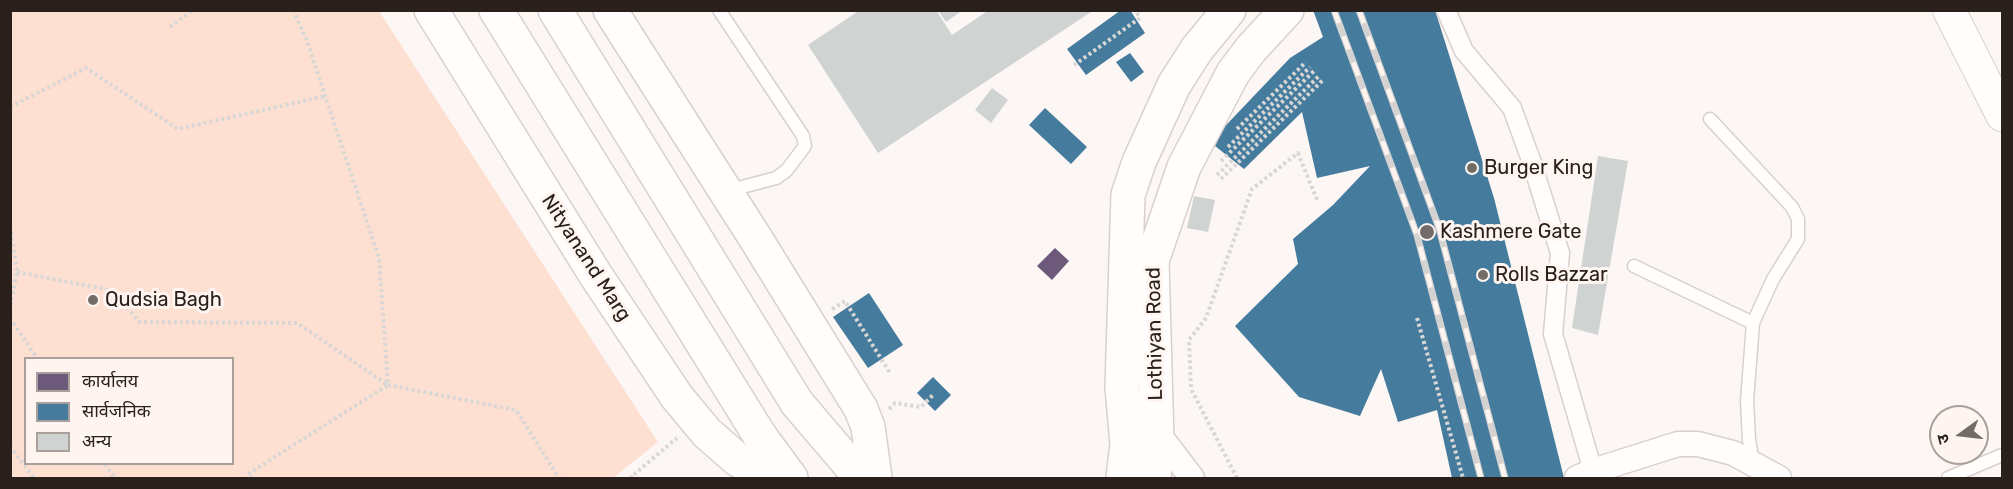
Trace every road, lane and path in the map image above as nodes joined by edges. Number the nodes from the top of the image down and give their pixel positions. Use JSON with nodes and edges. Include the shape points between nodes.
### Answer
{"nodes":[{"id":1,"x":193,"y":10,"type":"edge"},
{"id":2,"x":292,"y":10,"type":"edge"},
{"id":3,"x":431,"y":10,"type":"edge"},
{"id":4,"x":495,"y":10,"type":"edge"},
{"id":5,"x":555,"y":10,"type":"edge"},
{"id":6,"x":610,"y":10,"type":"edge"},
{"id":7,"x":719,"y":10,"type":"edge"},
{"id":8,"x":1135,"y":10,"type":"edge"},
{"id":9,"x":1229,"y":10,"type":"edge"},
{"id":10,"x":1287,"y":10,"type":"edge"},
{"id":11,"x":1446,"y":10,"type":"edge"},
{"id":12,"x":1949,"y":10,"type":"edge"},
{"id":13,"x":170,"y":27,"type":"dead end"},
{"id":14,"x":1306,"y":62,"type":"dead end"},
{"id":15,"x":1074,"y":65,"type":"dead end"},
{"id":16,"x":1312,"y":69,"type":"dead end"},
{"id":17,"x":1319,"y":76,"type":"dead end"},
{"id":18,"x":1323,"y":80,"type":"dead end"},
{"id":19,"x":326,"y":96,"type":"junction"},
{"id":20,"x":10,"y":107,"type":"edge"},
{"id":21,"x":2002,"y":116,"type":"edge"},
{"id":22,"x":1710,"y":119,"type":"dead end"},
{"id":23,"x":1229,"y":136,"type":"dead end"},
{"id":24,"x":1218,"y":160,"type":"dead end"},
{"id":25,"x":1217,"y":175,"type":"dead end"},
{"id":26,"x":1221,"y":179,"type":"dead end"},
{"id":27,"x":726,"y":191,"type":"junction"},
{"id":28,"x":1318,"y":202,"type":"dead end"},
{"id":29,"x":10,"y":226,"type":"edge"},
{"id":30,"x":1634,"y":266,"type":"dead end"},
{"id":31,"x":18,"y":272,"type":"junction"},
{"id":32,"x":10,"y":308,"type":"edge"},
{"id":33,"x":855,"y":316,"type":"dead end"},
{"id":34,"x":10,"y":318,"type":"edge"},
{"id":35,"x":1418,"y":318,"type":"dead end"},
{"id":36,"x":1753,"y":323,"type":"junction"},
{"id":37,"x":36,"y":357,"type":"edge"},
{"id":38,"x":890,"y":373,"type":"dead end"},
{"id":39,"x":388,"y":385,"type":"junction"},
{"id":40,"x":934,"y":394,"type":"dead end"},
{"id":41,"x":697,"y":422,"type":"junction"},
{"id":42,"x":868,"y":427,"type":"junction"},
{"id":43,"x":1156,"y":431,"type":"junction"},
{"id":44,"x":10,"y":446,"type":"edge"},
{"id":45,"x":2002,"y":455,"type":"edge"},
{"id":46,"x":1753,"y":463,"type":"junction"},
{"id":47,"x":24,"y":465,"type":"edge"},
{"id":48,"x":24,"y":465,"type":"edge"},
{"id":49,"x":106,"y":465,"type":"edge"},
{"id":50,"x":1585,"y":475,"type":"edge"},
{"id":51,"x":34,"y":478,"type":"edge"},
{"id":52,"x":114,"y":478,"type":"edge"},
{"id":53,"x":251,"y":478,"type":"edge"},
{"id":54,"x":559,"y":478,"type":"edge"},
{"id":55,"x":633,"y":478,"type":"edge"},
{"id":56,"x":771,"y":478,"type":"edge"},
{"id":57,"x":791,"y":478,"type":"edge"},
{"id":58,"x":861,"y":478,"type":"edge"},
{"id":59,"x":875,"y":478,"type":"edge"},
{"id":60,"x":1123,"y":478,"type":"edge"},
{"id":61,"x":1154,"y":478,"type":"edge"},
{"id":62,"x":1192,"y":478,"type":"edge"},
{"id":63,"x":1237,"y":478,"type":"edge"},
{"id":64,"x":1463,"y":478,"type":"edge"},
{"id":65,"x":1779,"y":478,"type":"edge"},
{"id":66,"x":1948,"y":478,"type":"edge"}],
"edges":[{"from":1,"to":13,"type":"path"},
{"from":2,"to":19,"type":"path"},
{"from":3,"to":41,"type":"main road","name":"Nityanand Marg","via":[[595,274]]},
{"from":4,"to":57,"type":"main road","via":[[760,436]]},
{"from":5,"to":58,"type":"main road","via":[[797,403]]},
{"from":6,"to":27,"type":"main road"},
{"from":7,"to":27,"type":"lane","via":[[803,136],[805,146],[786,171],[776,177]]},
{"from":8,"to":15,"type":"path","via":[[1140,18]]},
{"from":9,"to":60,"type":"main road","name":"Lothiyan Road","via":[[1174,85],[1128,195],[1122,387],[1127,444]]},
{"from":10,"to":43,"type":"main road","name":"Lothiyan Road","via":[[1233,73],[1184,167],[1152,261]]},
{"from":11,"to":50,"type":"street","via":[[1464,51],[1512,108],[1560,253],[1552,333]]},
{"from":12,"to":21,"type":"street"},
{"from":14,"to":23,"type":"path"},
{"from":16,"to":24,"type":"path"},
{"from":17,"to":25,"type":"path"},
{"from":18,"to":26,"type":"path"},
{"from":19,"to":20,"type":"path","via":[[178,129],[86,68]]},
{"from":19,"to":39,"type":"path","via":[[379,258]]},
{"from":22,"to":36,"type":"lane","via":[[1792,207],[1798,219],[1798,239],[1773,279]]},
{"from":27,"to":42,"type":"main road","via":[[861,409]]},
{"from":28,"to":63,"type":"path","via":[[1298,153],[1252,189],[1206,318],[1189,340],[1191,389]]},
{"from":29,"to":31,"type":"path"},
{"from":30,"to":36,"type":"lane"},
{"from":31,"to":32,"type":"path"},
{"from":31,"to":39,"type":"path","via":[[116,291],[139,322],[297,323]]},
{"from":33,"to":38,"type":"path"},
{"from":34,"to":37,"type":"path"},
{"from":35,"to":64,"type":"path"},
{"from":36,"to":46,"type":"lane","via":[[1747,401]]},
{"from":39,"to":53,"type":"path","via":[[248,474]]},
{"from":39,"to":54,"type":"path","via":[[516,410]]},
{"from":40,"to":42,"type":"path","via":[[921,407],[895,403]]},
{"from":41,"to":55,"type":"path"},
{"from":41,"to":56,"type":"main road","name":"Nityanand Marg","via":[[738,460]]},
{"from":42,"to":59,"type":"main road"},
{"from":43,"to":61,"type":"main road","name":"Lothiyan Road"},
{"from":43,"to":62,"type":"street"},
{"from":44,"to":48,"type":"path"},
{"from":45,"to":66,"type":"lane"},
{"from":46,"to":50,"type":"street","via":[[1715,447],[1678,444]]},
{"from":46,"to":65,"type":"street"},
{"from":47,"to":51,"type":"path"},
{"from":49,"to":52,"type":"path"}]}
